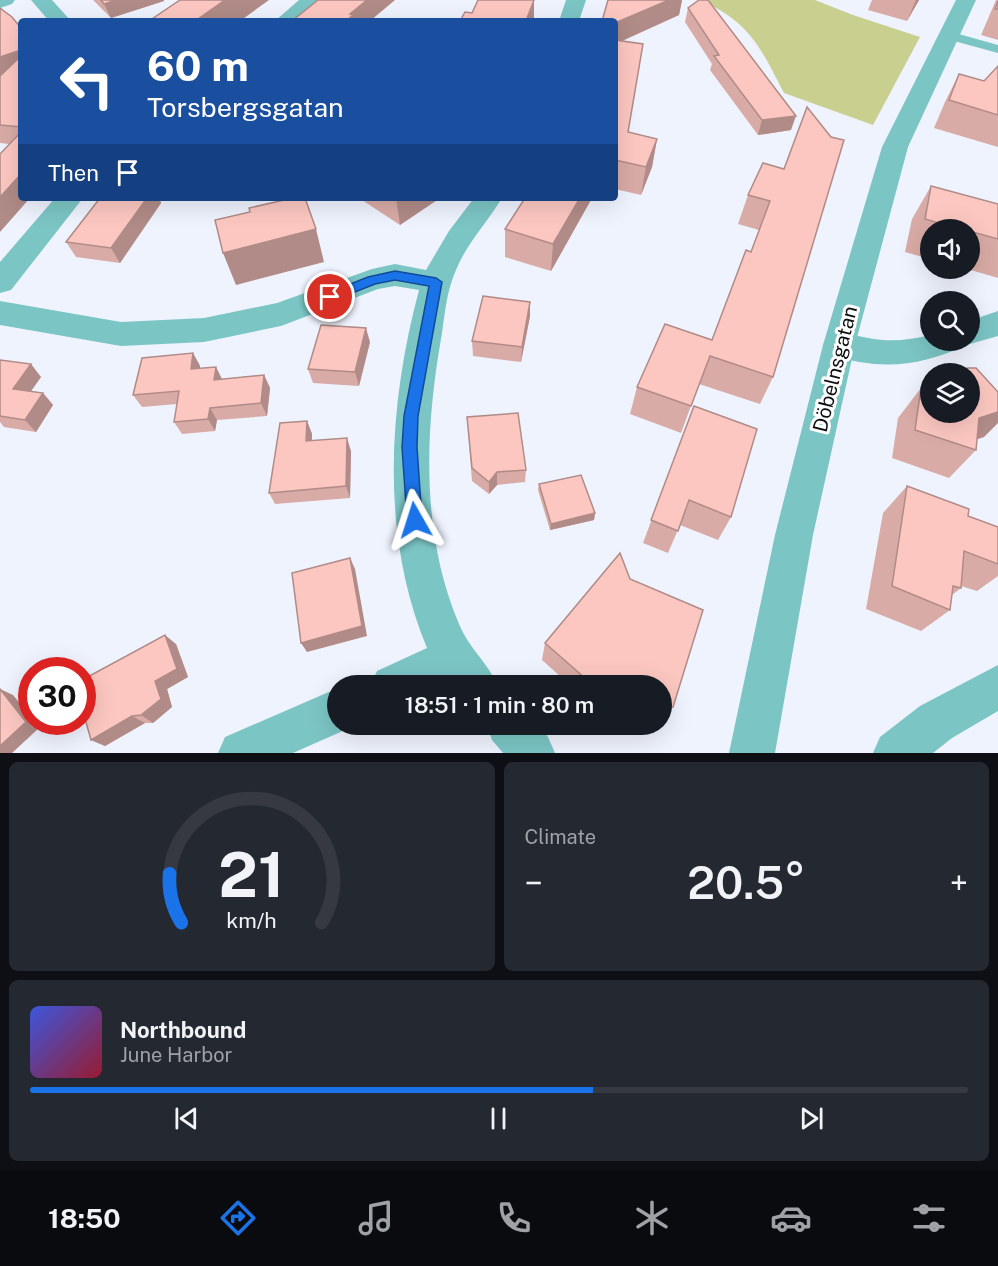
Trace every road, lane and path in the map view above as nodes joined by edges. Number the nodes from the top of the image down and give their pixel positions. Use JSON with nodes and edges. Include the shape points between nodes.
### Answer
{"nodes":[{"id":1,"x":5,"y":0,"type":"edge"},
{"id":2,"x":41,"y":0,"type":"edge"},
{"id":3,"x":312,"y":0,"type":"edge"},
{"id":4,"x":576,"y":0,"type":"edge"},
{"id":5,"x":966,"y":0,"type":"edge"},
{"id":6,"x":0,"y":2,"type":"edge"},
{"id":7,"x":58,"y":18,"type":"edge"},
{"id":8,"x":289,"y":18,"type":"edge"},
{"id":9,"x":570,"y":18,"type":"edge"},
{"id":10,"x":948,"y":35,"type":"junction"},
{"id":11,"x":998,"y":49,"type":"edge"},
{"id":12,"x":68,"y":201,"type":"edge"},
{"id":13,"x":487,"y":201,"type":"edge"},
{"id":14,"x":0,"y":282,"type":"edge"},
{"id":15,"x":436,"y":282,"type":"junction"},
{"id":16,"x":0,"y":313,"type":"edge"},
{"id":17,"x":998,"y":323,"type":"edge"},
{"id":18,"x":980,"y":330,"type":"edge"},
{"id":19,"x":839,"y":345,"type":"junction"},
{"id":20,"x":920,"y":350,"type":"edge"},
{"id":21,"x":465,"y":672,"type":"edge"},
{"id":22,"x":449,"y":675,"type":"edge"},
{"id":23,"x":998,"y":687,"type":"edge"},
{"id":24,"x":327,"y":715,"type":"edge"},
{"id":25,"x":517,"y":735,"type":"edge"},
{"id":26,"x":241,"y":753,"type":"edge"},
{"id":27,"x":532,"y":753,"type":"edge"},
{"id":28,"x":752,"y":753,"type":"edge"},
{"id":29,"x":896,"y":753,"type":"edge"}],
"edges":[{"from":1,"to":6,"type":"street"},
{"from":2,"to":7,"type":"street"},
{"from":3,"to":8,"type":"street"},
{"from":4,"to":9,"type":"street"},
{"from":5,"to":10,"type":"street","name":"Döbelnsgatan"},
{"from":10,"to":11,"type":"lane"},
{"from":10,"to":19,"type":"street","name":"Döbelnsgatan","via":[[895,147]]},
{"from":12,"to":14,"type":"street"},
{"from":13,"to":15,"type":"street","via":[[450,253]]},
{"from":15,"to":16,"type":"street","via":[[395,275],[281,314],[204,330],[121,334]]},
{"from":15,"to":21,"type":"street","via":[[411,416],[412,501],[433,611]]},
{"from":17,"to":18,"type":"street"},
{"from":19,"to":20,"type":"street","via":[[884,354]]},
{"from":19,"to":28,"type":"street","name":"Döbelnsgatan","via":[[794,535]]},
{"from":21,"to":22,"type":"street"},
{"from":23,"to":29,"type":"street","via":[[936,722]]},
{"from":24,"to":26,"type":"street"},
{"from":25,"to":27,"type":"street"}]}
